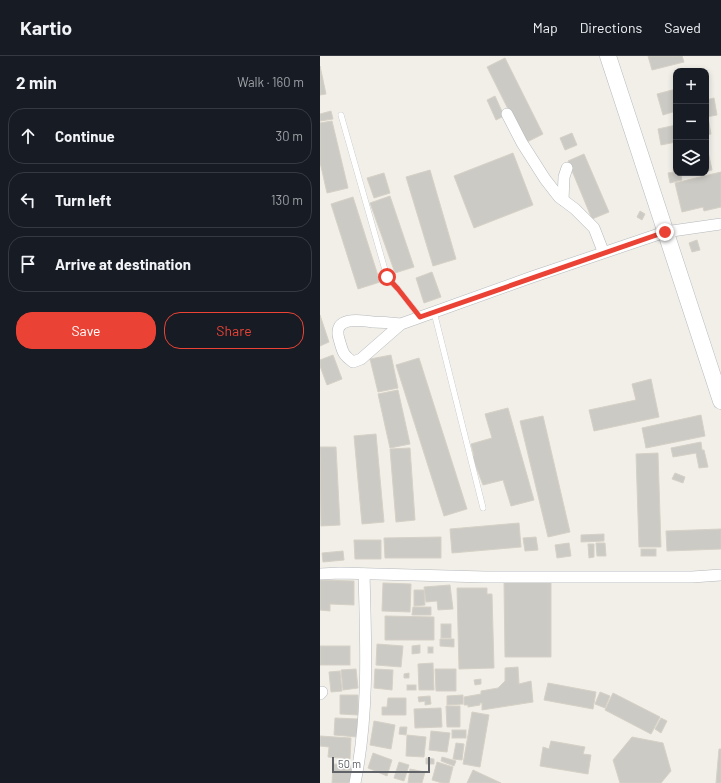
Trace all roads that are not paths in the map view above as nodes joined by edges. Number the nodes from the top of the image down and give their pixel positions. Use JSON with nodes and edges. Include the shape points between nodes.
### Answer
{"nodes":[{"id":1,"x":608,"y":56,"type":"edge"},
{"id":2,"x":506,"y":114,"type":"dead end"},
{"id":3,"x":341,"y":115,"type":"dead end"},
{"id":4,"x":567,"y":168,"type":"dead end"},
{"id":5,"x":564,"y":200,"type":"junction"},
{"id":6,"x":721,"y":224,"type":"edge"},
{"id":7,"x":665,"y":232,"type":"junction"},
{"id":8,"x":603,"y":252,"type":"dead end"},
{"id":9,"x":434,"y":312,"type":"junction"},
{"id":10,"x":420,"y":317,"type":"junction"},
{"id":11,"x":401,"y":324,"type":"junction"},
{"id":12,"x":721,"y":401,"type":"edge"},
{"id":13,"x":483,"y":508,"type":"dead end"},
{"id":14,"x":320,"y":574,"type":"edge"},
{"id":15,"x":364,"y":574,"type":"junction"},
{"id":16,"x":721,"y":575,"type":"edge"},
{"id":17,"x":355,"y":783,"type":"edge"}],
"edges":[{"from":1,"to":7,"type":"street"},
{"from":2,"to":5,"type":"street","via":[[545,179]]},
{"from":3,"to":10,"type":"lane","via":[[387,277]]},
{"from":4,"to":5,"type":"street","via":[[564,177]]},
{"from":5,"to":8,"type":"street","via":[[594,228]]},
{"from":6,"to":7,"type":"street"},
{"from":7,"to":9,"type":"street"},
{"from":7,"to":12,"type":"street"},
{"from":9,"to":10,"type":"street"},
{"from":9,"to":13,"type":"lane"},
{"from":10,"to":11,"type":"street"},
{"from":11,"to":11,"type":"street","via":[[361,359],[353,362],[343,354],[337,334],[345,322],[359,319]]},
{"from":14,"to":15,"type":"street"},
{"from":15,"to":16,"type":"street","via":[[485,578]]},
{"from":15,"to":17,"type":"street","via":[[366,676],[360,755]]}]}
